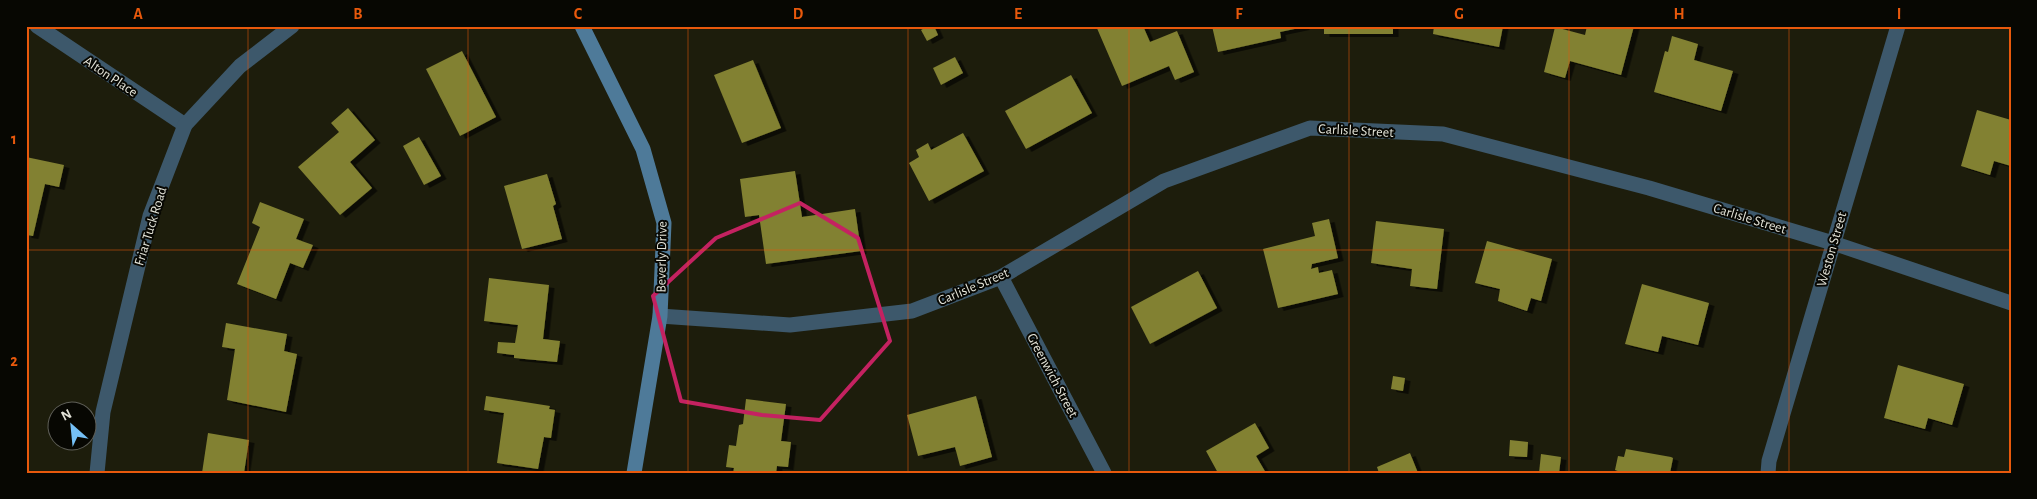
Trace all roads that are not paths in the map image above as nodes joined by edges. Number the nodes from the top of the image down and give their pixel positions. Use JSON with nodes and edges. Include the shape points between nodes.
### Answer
{"nodes":[{"id":1,"x":37,"y":26,"type":"edge"},
{"id":2,"x":292,"y":26,"type":"edge"},
{"id":3,"x":582,"y":26,"type":"edge"},
{"id":4,"x":1898,"y":26,"type":"edge"},
{"id":5,"x":185,"y":125,"type":"junction"},
{"id":6,"x":1833,"y":243,"type":"junction"},
{"id":7,"x":1001,"y":277,"type":"junction"},
{"id":8,"x":2011,"y":303,"type":"edge"},
{"id":9,"x":660,"y":316,"type":"junction"},
{"id":10,"x":97,"y":473,"type":"edge"},
{"id":11,"x":634,"y":473,"type":"edge"},
{"id":12,"x":1104,"y":473,"type":"edge"},
{"id":13,"x":1768,"y":473,"type":"edge"}],
"edges":[{"from":1,"to":5,"type":"street","name":"Alton Place"},
{"from":2,"to":5,"type":"street","name":"Friar Tuck Road","via":[[240,66]]},
{"from":3,"to":9,"type":"street","name":"Beverly Drive","via":[[643,149],[654,181],[664,223]]},
{"from":4,"to":6,"type":"street","name":"Weston Street"},
{"from":5,"to":10,"type":"street","name":"Friar Tuck Road","via":[[150,216],[102,412]]},
{"from":6,"to":7,"type":"street","name":"Carlisle Street","via":[[1649,188],[1443,134],[1310,128],[1164,181]]},
{"from":6,"to":8,"type":"street","name":"Carlisle Street"},
{"from":6,"to":13,"type":"street","name":"Weston Street"},
{"from":7,"to":9,"type":"street","name":"Carlisle Street","via":[[912,311],[800,324]]},
{"from":7,"to":12,"type":"street","name":"Greenwich Street"},
{"from":9,"to":11,"type":"street","name":"Beverly Drive"}]}
